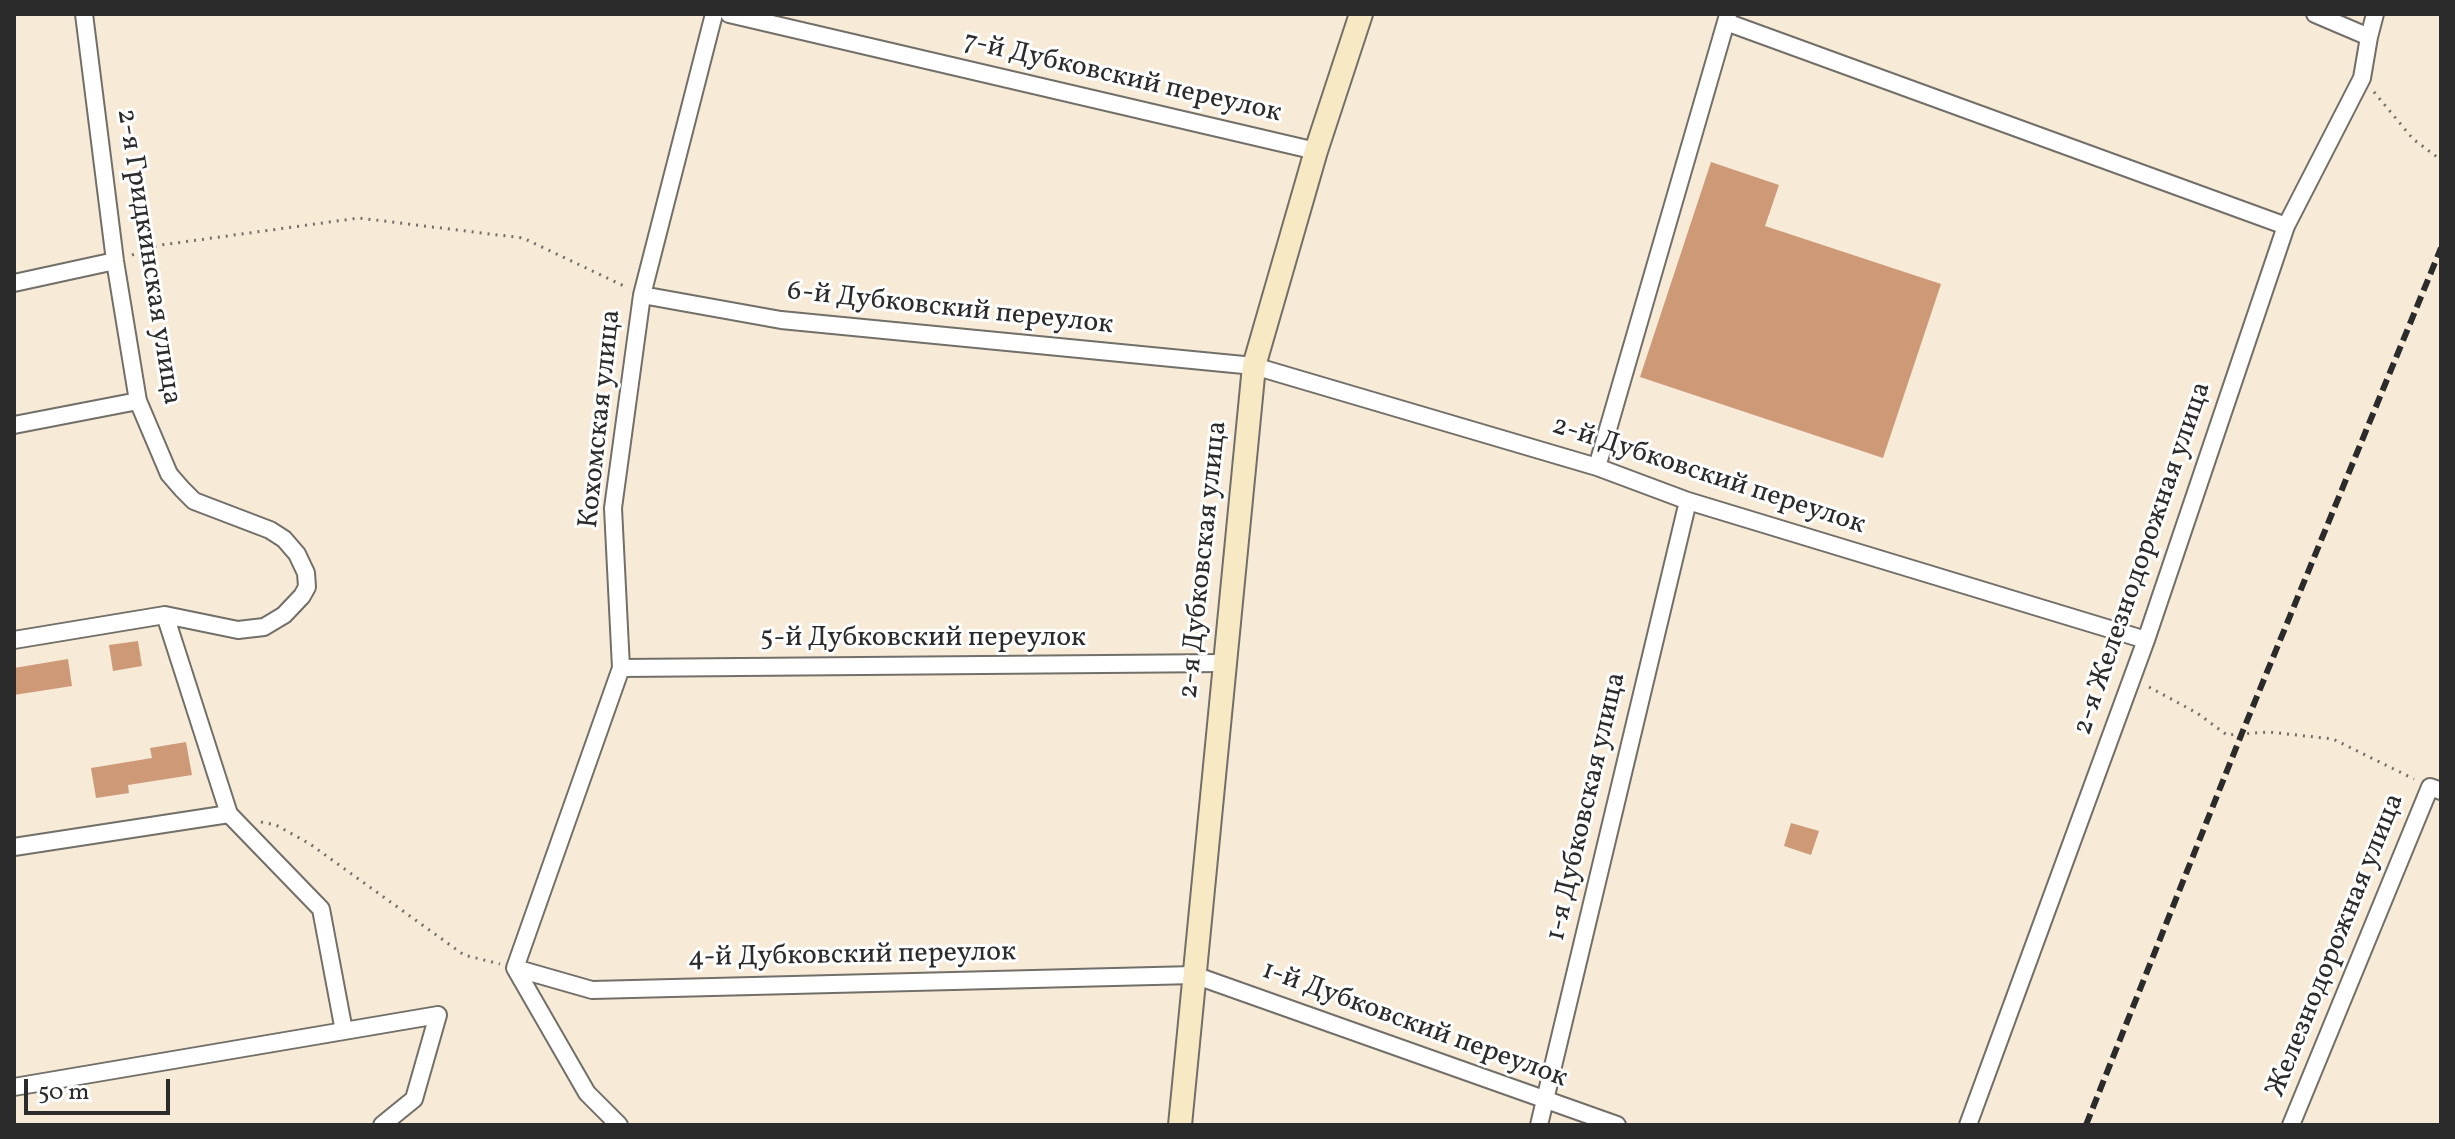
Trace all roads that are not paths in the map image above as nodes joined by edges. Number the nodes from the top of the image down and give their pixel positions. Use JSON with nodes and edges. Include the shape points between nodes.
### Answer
{"nodes":[{"id":1,"x":84,"y":14,"type":"edge"},
{"id":2,"x":714,"y":14,"type":"edge"},
{"id":3,"x":729,"y":14,"type":"edge"},
{"id":4,"x":1361,"y":14,"type":"edge"},
{"id":5,"x":2315,"y":14,"type":"edge"},
{"id":6,"x":2375,"y":14,"type":"edge"},
{"id":7,"x":1727,"y":18,"type":"edge"},
{"id":8,"x":2369,"y":37,"type":"junction"},
{"id":9,"x":1316,"y":151,"type":"junction"},
{"id":10,"x":2286,"y":226,"type":"junction"},
{"id":11,"x":115,"y":261,"type":"junction"},
{"id":12,"x":14,"y":283,"type":"edge"},
{"id":13,"x":642,"y":295,"type":"junction"},
{"id":14,"x":1254,"y":366,"type":"junction"},
{"id":15,"x":138,"y":401,"type":"junction"},
{"id":16,"x":14,"y":425,"type":"edge"},
{"id":17,"x":1597,"y":467,"type":"junction"},
{"id":18,"x":1688,"y":501,"type":"junction"},
{"id":19,"x":165,"y":615,"type":"junction"},
{"id":20,"x":14,"y":640,"type":"edge"},
{"id":21,"x":2146,"y":640,"type":"junction"},
{"id":22,"x":1225,"y":663,"type":"junction"},
{"id":23,"x":621,"y":668,"type":"junction"},
{"id":24,"x":2436,"y":789,"type":"edge"},
{"id":25,"x":229,"y":814,"type":"junction"},
{"id":26,"x":14,"y":847,"type":"edge"},
{"id":27,"x":515,"y":968,"type":"junction"},
{"id":28,"x":1194,"y":975,"type":"junction"},
{"id":29,"x":344,"y":1031,"type":"junction"},
{"id":30,"x":14,"y":1087,"type":"edge"},
{"id":31,"x":1544,"y":1100,"type":"junction"},
{"id":32,"x":382,"y":1125,"type":"edge"},
{"id":33,"x":619,"y":1125,"type":"edge"},
{"id":34,"x":1180,"y":1125,"type":"edge"},
{"id":35,"x":1539,"y":1125,"type":"edge"},
{"id":36,"x":1617,"y":1125,"type":"edge"},
{"id":37,"x":1968,"y":1125,"type":"edge"},
{"id":38,"x":2291,"y":1125,"type":"edge"}],
"edges":[{"from":1,"to":11,"type":"street","name":"2-я Гридкинская улица"},
{"from":2,"to":13,"type":"street","name":"Кохомская улица"},
{"from":3,"to":9,"type":"street","name":"7-й Дубковский переулок"},
{"from":4,"to":9,"type":"main road","name":"2-я Дубковская улица"},
{"from":5,"to":8,"type":"street"},
{"from":6,"to":8,"type":"street","name":"2-я Железнодорожная улица"},
{"from":7,"to":10,"type":"street"},
{"from":7,"to":17,"type":"street"},
{"from":8,"to":10,"type":"street","name":"2-я Железнодорожная улица","via":[[2362,78]]},
{"from":9,"to":14,"type":"main road","name":"2-я Дубковская улица"},
{"from":10,"to":21,"type":"street","name":"2-я Железнодорожная улица"},
{"from":11,"to":12,"type":"street"},
{"from":11,"to":15,"type":"street","name":"2-я Гридкинская улица"},
{"from":13,"to":14,"type":"street","name":"6-й Дубковский переулок","via":[[781,320]]},
{"from":13,"to":23,"type":"street","name":"Кохомская улица","via":[[613,508]]},
{"from":14,"to":17,"type":"street","name":"2-й Дубковский переулок"},
{"from":14,"to":22,"type":"main road","name":"2-я Дубковская улица"},
{"from":15,"to":16,"type":"street"},
{"from":15,"to":19,"type":"street","name":"2-я Гридкинская улица","via":[[169,474],[182,489],[194,501],[284,539],[306,573],[302,596],[264,627],[238,630]]},
{"from":17,"to":18,"type":"street","name":"2-й Дубковский переулок"},
{"from":18,"to":21,"type":"street","name":"2-й Дубковский переулок"},
{"from":18,"to":31,"type":"street","name":"1-я Дубковская улица"},
{"from":19,"to":20,"type":"street"},
{"from":19,"to":25,"type":"street"},
{"from":21,"to":37,"type":"street","name":"2-я Железнодорожная улица"},
{"from":22,"to":23,"type":"street","name":"5-й Дубковский переулок"},
{"from":22,"to":28,"type":"main road","name":"2-я Дубковская улица"},
{"from":23,"to":27,"type":"street","name":"Кохомская улица"},
{"from":24,"to":38,"type":"street","name":"Железнодорожная улица"},
{"from":25,"to":26,"type":"street"},
{"from":25,"to":29,"type":"street","via":[[321,909]]},
{"from":27,"to":28,"type":"street","name":"4-й Дубковский переулок","via":[[592,990]]},
{"from":27,"to":33,"type":"street","via":[[587,1093]]},
{"from":28,"to":31,"type":"street","name":"1-й Дубковский переулок"},
{"from":28,"to":34,"type":"main road","name":"2-я Дубковская улица"},
{"from":29,"to":30,"type":"street"},
{"from":29,"to":32,"type":"street","via":[[438,1015],[414,1099]]},
{"from":31,"to":35,"type":"street","name":"1-я Дубковская улица"},
{"from":31,"to":36,"type":"street","name":"1-й Дубковский переулок"}]}
